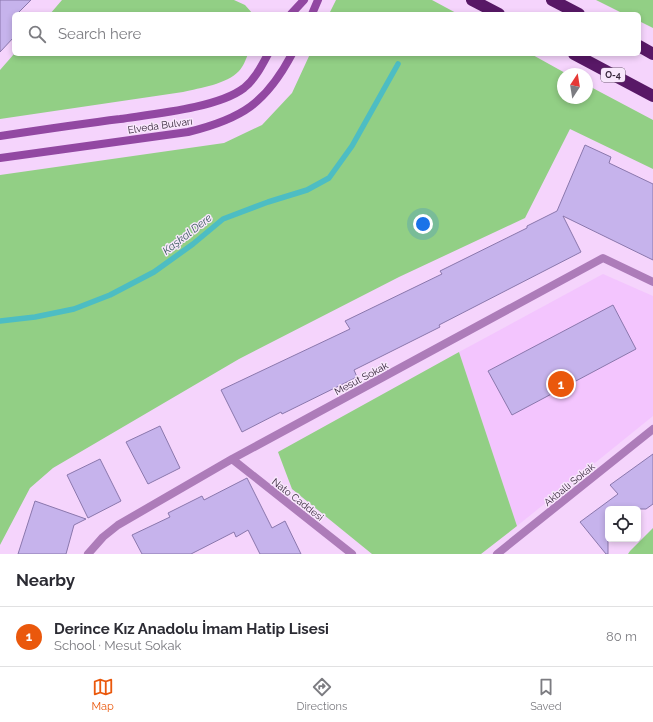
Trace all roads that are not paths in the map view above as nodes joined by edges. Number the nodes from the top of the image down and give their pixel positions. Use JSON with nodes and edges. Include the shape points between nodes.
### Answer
{"nodes":[{"id":1,"x":304,"y":0,"type":"edge"},
{"id":2,"x":318,"y":0,"type":"edge"},
{"id":3,"x":472,"y":0,"type":"edge"},
{"id":4,"x":552,"y":0,"type":"edge"},
{"id":5,"x":293,"y":12,"type":"edge"},
{"id":6,"x":313,"y":12,"type":"edge"},
{"id":7,"x":495,"y":12,"type":"edge"},
{"id":8,"x":575,"y":12,"type":"edge"},
{"id":9,"x":641,"y":47,"type":"edge"},
{"id":10,"x":653,"y":54,"type":"edge"},
{"id":11,"x":267,"y":56,"type":"edge"},
{"id":12,"x":291,"y":56,"type":"edge"},
{"id":13,"x":578,"y":56,"type":"edge"},
{"id":14,"x":653,"y":96,"type":"edge"},
{"id":15,"x":0,"y":136,"type":"edge"},
{"id":16,"x":0,"y":158,"type":"edge"},
{"id":17,"x":653,"y":282,"type":"edge"},
{"id":18,"x":653,"y":429,"type":"edge"},
{"id":19,"x":232,"y":459,"type":"junction"},
{"id":20,"x":349,"y":553,"type":"edge"},
{"id":21,"x":88,"y":554,"type":"edge"},
{"id":22,"x":497,"y":554,"type":"edge"}],
"edges":[{"from":1,"to":5,"type":"main road"},
{"from":2,"to":6,"type":"main road"},
{"from":3,"to":7,"type":"highway"},
{"from":4,"to":8,"type":"highway"},
{"from":9,"to":10,"type":"highway"},
{"from":11,"to":15,"type":"main road","name":"Elveda Bulvarı","via":[[255,77],[243,89],[201,105],[156,114]]},
{"from":12,"to":16,"type":"main road","name":"Elveda Bulvarı","via":[[274,84],[262,97],[232,118],[210,127]]},
{"from":13,"to":14,"type":"highway","number":"O-4"},
{"from":17,"to":19,"type":"street","name":"Mesut Sokak","via":[[603,258]]},
{"from":18,"to":22,"type":"street","name":"Akballı Sokak"},
{"from":19,"to":20,"type":"street","name":"Nato Caddesi"},
{"from":19,"to":21,"type":"street","name":"Mesut Sokak","via":[[118,525]]}]}
